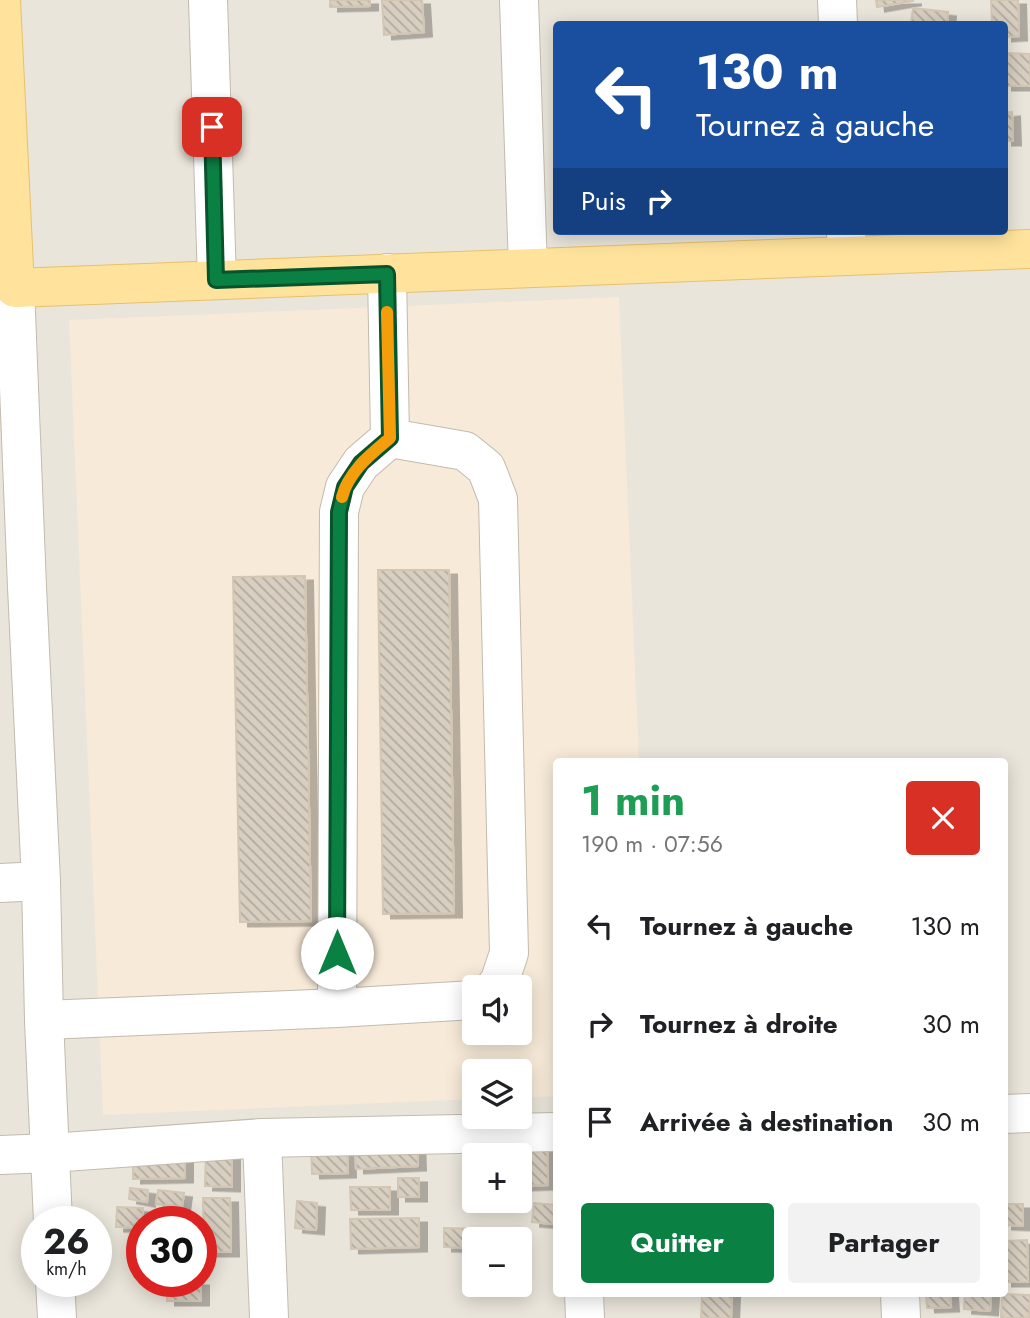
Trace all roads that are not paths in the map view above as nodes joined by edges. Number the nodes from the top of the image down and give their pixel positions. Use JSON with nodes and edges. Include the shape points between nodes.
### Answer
{"nodes":[{"id":1,"x":1,"y":0,"type":"edge"},
{"id":2,"x":208,"y":0,"type":"edge"},
{"id":3,"x":519,"y":0,"type":"edge"},
{"id":4,"x":837,"y":0,"type":"edge"},
{"id":5,"x":838,"y":21,"type":"edge"},
{"id":6,"x":847,"y":244,"type":"edge"},
{"id":7,"x":1030,"y":249,"type":"edge"},
{"id":8,"x":528,"y":268,"type":"junction"},
{"id":9,"x":387,"y":274,"type":"junction"},
{"id":10,"x":216,"y":280,"type":"junction"},
{"id":11,"x":8,"y":288,"type":"edge"},
{"id":12,"x":390,"y":438,"type":"junction"},
{"id":13,"x":14,"y":588,"type":"edge"},
{"id":14,"x":41,"y":881,"type":"junction"},
{"id":15,"x":0,"y":883,"type":"edge"},
{"id":16,"x":502,"y":975,"type":"edge"},
{"id":17,"x":462,"y":1001,"type":"edge"},
{"id":18,"x":337,"y":1008,"type":"junction"},
{"id":19,"x":44,"y":1020,"type":"junction"},
{"id":20,"x":1030,"y":1112,"type":"edge"},
{"id":21,"x":1008,"y":1114,"type":"edge"},
{"id":22,"x":553,"y":1132,"type":"edge"},
{"id":23,"x":262,"y":1138,"type":"junction"},
{"id":24,"x":50,"y":1153,"type":"junction"},
{"id":25,"x":0,"y":1155,"type":"edge"},
{"id":26,"x":52,"y":1206,"type":"edge"},
{"id":27,"x":56,"y":1297,"type":"edge"},
{"id":28,"x":584,"y":1297,"type":"edge"},
{"id":29,"x":900,"y":1297,"type":"edge"},
{"id":30,"x":57,"y":1318,"type":"edge"},
{"id":31,"x":269,"y":1318,"type":"edge"},
{"id":32,"x":585,"y":1318,"type":"edge"},
{"id":33,"x":901,"y":1318,"type":"edge"}],
"edges":[{"from":1,"to":11,"type":"main road"},
{"from":2,"to":10,"type":"street"},
{"from":3,"to":8,"type":"street"},
{"from":4,"to":5,"type":"street"},
{"from":6,"to":7,"type":"main road"},
{"from":6,"to":8,"type":"main road"},
{"from":8,"to":9,"type":"main road"},
{"from":9,"to":10,"type":"main road"},
{"from":9,"to":12,"type":"street"},
{"from":10,"to":11,"type":"main road"},
{"from":11,"to":13,"type":"street"},
{"from":12,"to":16,"type":"street","via":[[465,451],[486,468],[498,499],[509,953]]},
{"from":12,"to":18,"type":"street","via":[[361,463],[345,487],[339,512]]},
{"from":13,"to":14,"type":"street"},
{"from":14,"to":15,"type":"street"},
{"from":14,"to":19,"type":"street"},
{"from":17,"to":18,"type":"street"},
{"from":18,"to":19,"type":"street"},
{"from":19,"to":24,"type":"street"},
{"from":20,"to":21,"type":"street"},
{"from":22,"to":23,"type":"street"},
{"from":23,"to":24,"type":"street"},
{"from":23,"to":31,"type":"street"},
{"from":24,"to":25,"type":"street"},
{"from":24,"to":26,"type":"street"},
{"from":27,"to":30,"type":"street"},
{"from":28,"to":32,"type":"street"},
{"from":29,"to":33,"type":"street"}]}
